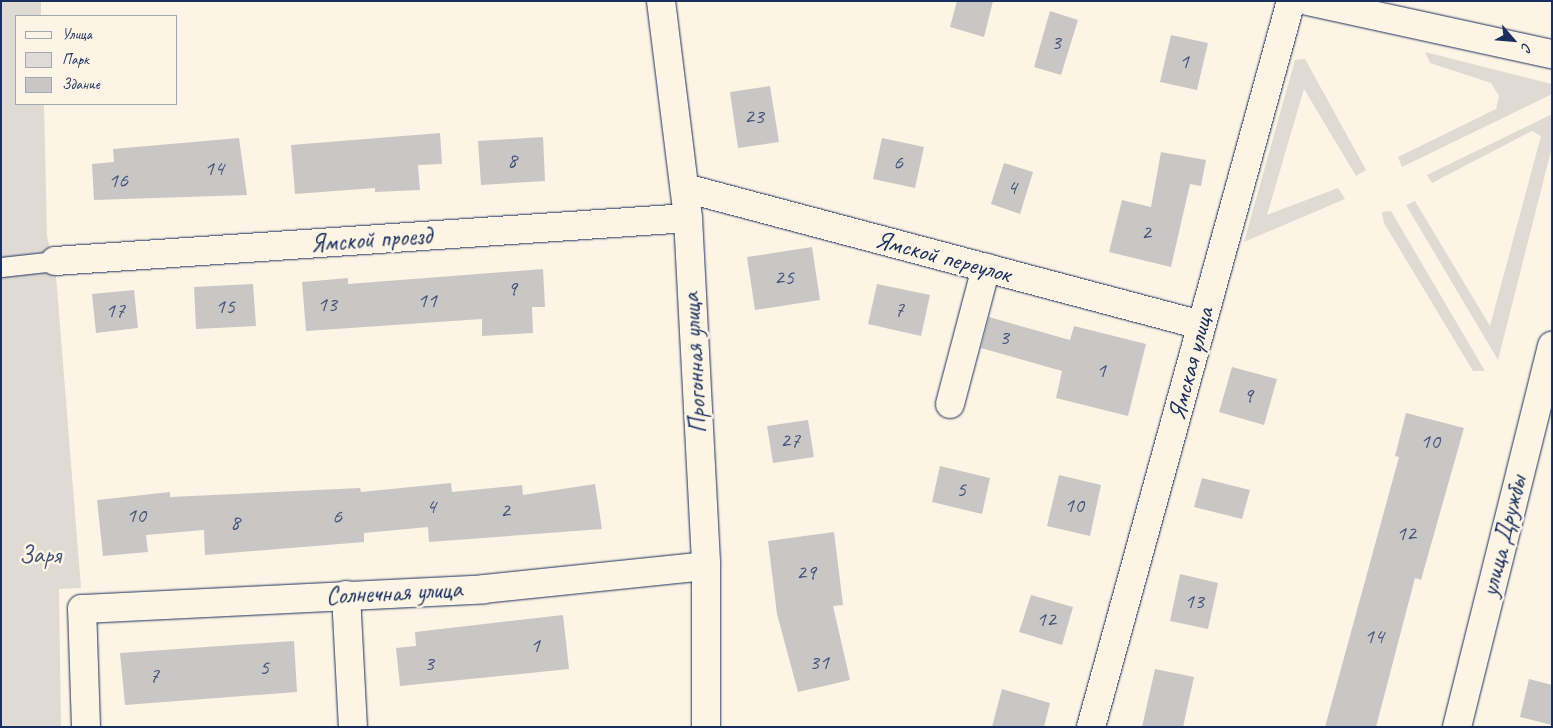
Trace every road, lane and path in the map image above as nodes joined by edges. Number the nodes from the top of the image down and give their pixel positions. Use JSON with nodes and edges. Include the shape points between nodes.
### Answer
{"nodes":[{"id":1,"x":661,"y":1,"type":"edge"},
{"id":2,"x":1291,"y":1,"type":"edge"},
{"id":3,"x":1308,"y":1,"type":"edge"},
{"id":4,"x":1552,"y":54,"type":"edge"},
{"id":5,"x":685,"y":188,"type":"junction"},
{"id":6,"x":688,"y":218,"type":"junction"},
{"id":7,"x":55,"y":261,"type":"joint"},
{"id":8,"x":1,"y":267,"type":"edge"},
{"id":9,"x":986,"y":268,"type":"junction"},
{"id":10,"x":1201,"y":325,"type":"junction"},
{"id":11,"x":1552,"y":346,"type":"edge"},
{"id":12,"x":950,"y":404,"type":"dead end"},
{"id":13,"x":706,"y":566,"type":"junction"},
{"id":14,"x":346,"y":595,"type":"junction"},
{"id":15,"x":86,"y":727,"type":"edge"},
{"id":16,"x":354,"y":727,"type":"edge"},
{"id":17,"x":706,"y":727,"type":"edge"},
{"id":18,"x":1091,"y":727,"type":"edge"},
{"id":19,"x":1457,"y":727,"type":"edge"}],
"edges":[{"from":1,"to":5,"type":"street","name":"Прогонная улица"},
{"from":2,"to":10,"type":"street","name":"Ямская улица"},
{"from":3,"to":4,"type":"street"},
{"from":5,"to":6,"type":"street","name":"Прогонная улица"},
{"from":5,"to":9,"type":"street","name":"Ямской переулок"},
{"from":6,"to":7,"type":"street","name":"Ямской проезд"},
{"from":6,"to":13,"type":"street","name":"Прогонная улица"},
{"from":7,"to":8,"type":"lane"},
{"from":9,"to":10,"type":"street","name":"Ямской переулок"},
{"from":9,"to":12,"type":"street"},
{"from":10,"to":18,"type":"street","name":"Ямская улица"},
{"from":11,"to":19,"type":"street","name":"улица Дружбы"},
{"from":13,"to":14,"type":"street","name":"Солнечная улица","via":[[484,589]]},
{"from":13,"to":17,"type":"street","name":"Прогонная улица"},
{"from":14,"to":15,"type":"street","name":"Солнечная улица","via":[[82,609]]},
{"from":14,"to":16,"type":"street"}]}
